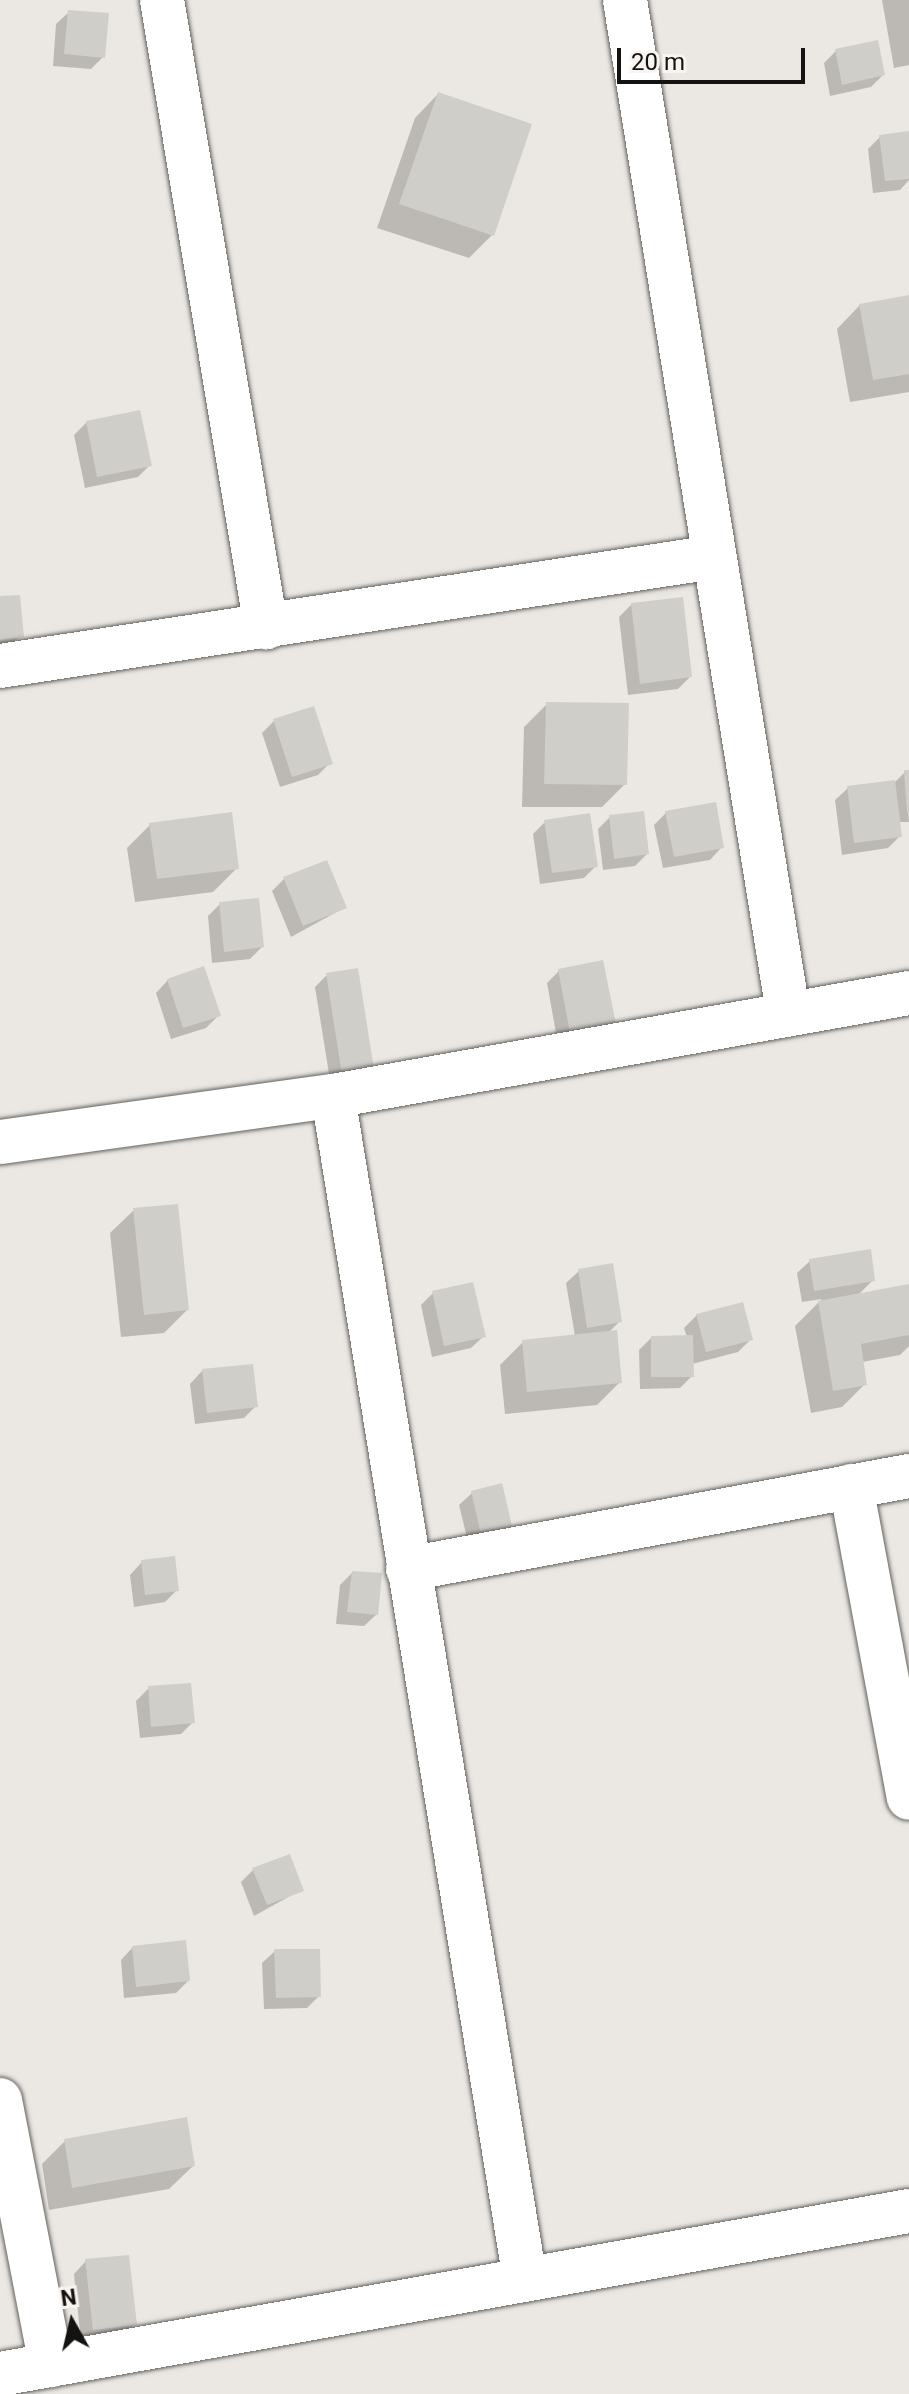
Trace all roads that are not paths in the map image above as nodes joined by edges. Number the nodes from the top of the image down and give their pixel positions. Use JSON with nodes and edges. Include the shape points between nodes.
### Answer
{"nodes":[{"id":1,"x":162,"y":0,"type":"edge"},
{"id":2,"x":625,"y":0,"type":"edge"},
{"id":3,"x":714,"y":557,"type":"junction"},
{"id":4,"x":266,"y":627,"type":"junction"},
{"id":5,"x":0,"y":666,"type":"edge"},
{"id":6,"x":909,"y":993,"type":"edge"},
{"id":7,"x":788,"y":1012,"type":"junction"},
{"id":8,"x":333,"y":1096,"type":"junction"},
{"id":9,"x":0,"y":1142,"type":"edge"},
{"id":10,"x":909,"y":1476,"type":"edge"},
{"id":11,"x":851,"y":1486,"type":"junction"},
{"id":12,"x":408,"y":1569,"type":"junction"},
{"id":13,"x":909,"y":1798,"type":"edge"},
{"id":14,"x":0,"y":2100,"type":"edge"},
{"id":15,"x":909,"y":2211,"type":"edge"},
{"id":16,"x":525,"y":2280,"type":"junction"},
{"id":17,"x":51,"y":2365,"type":"junction"},
{"id":18,"x":0,"y":2374,"type":"edge"}],
"edges":[{"from":1,"to":4,"type":"street"},
{"from":2,"to":3,"type":"street"},
{"from":3,"to":4,"type":"street"},
{"from":3,"to":7,"type":"street"},
{"from":4,"to":5,"type":"street"},
{"from":6,"to":7,"type":"street"},
{"from":7,"to":8,"type":"street"},
{"from":8,"to":9,"type":"street"},
{"from":8,"to":12,"type":"street"},
{"from":10,"to":11,"type":"street"},
{"from":11,"to":12,"type":"street"},
{"from":11,"to":13,"type":"street"},
{"from":12,"to":16,"type":"street"},
{"from":14,"to":17,"type":"street"},
{"from":15,"to":16,"type":"street"},
{"from":16,"to":17,"type":"street"},
{"from":17,"to":18,"type":"street"}]}
